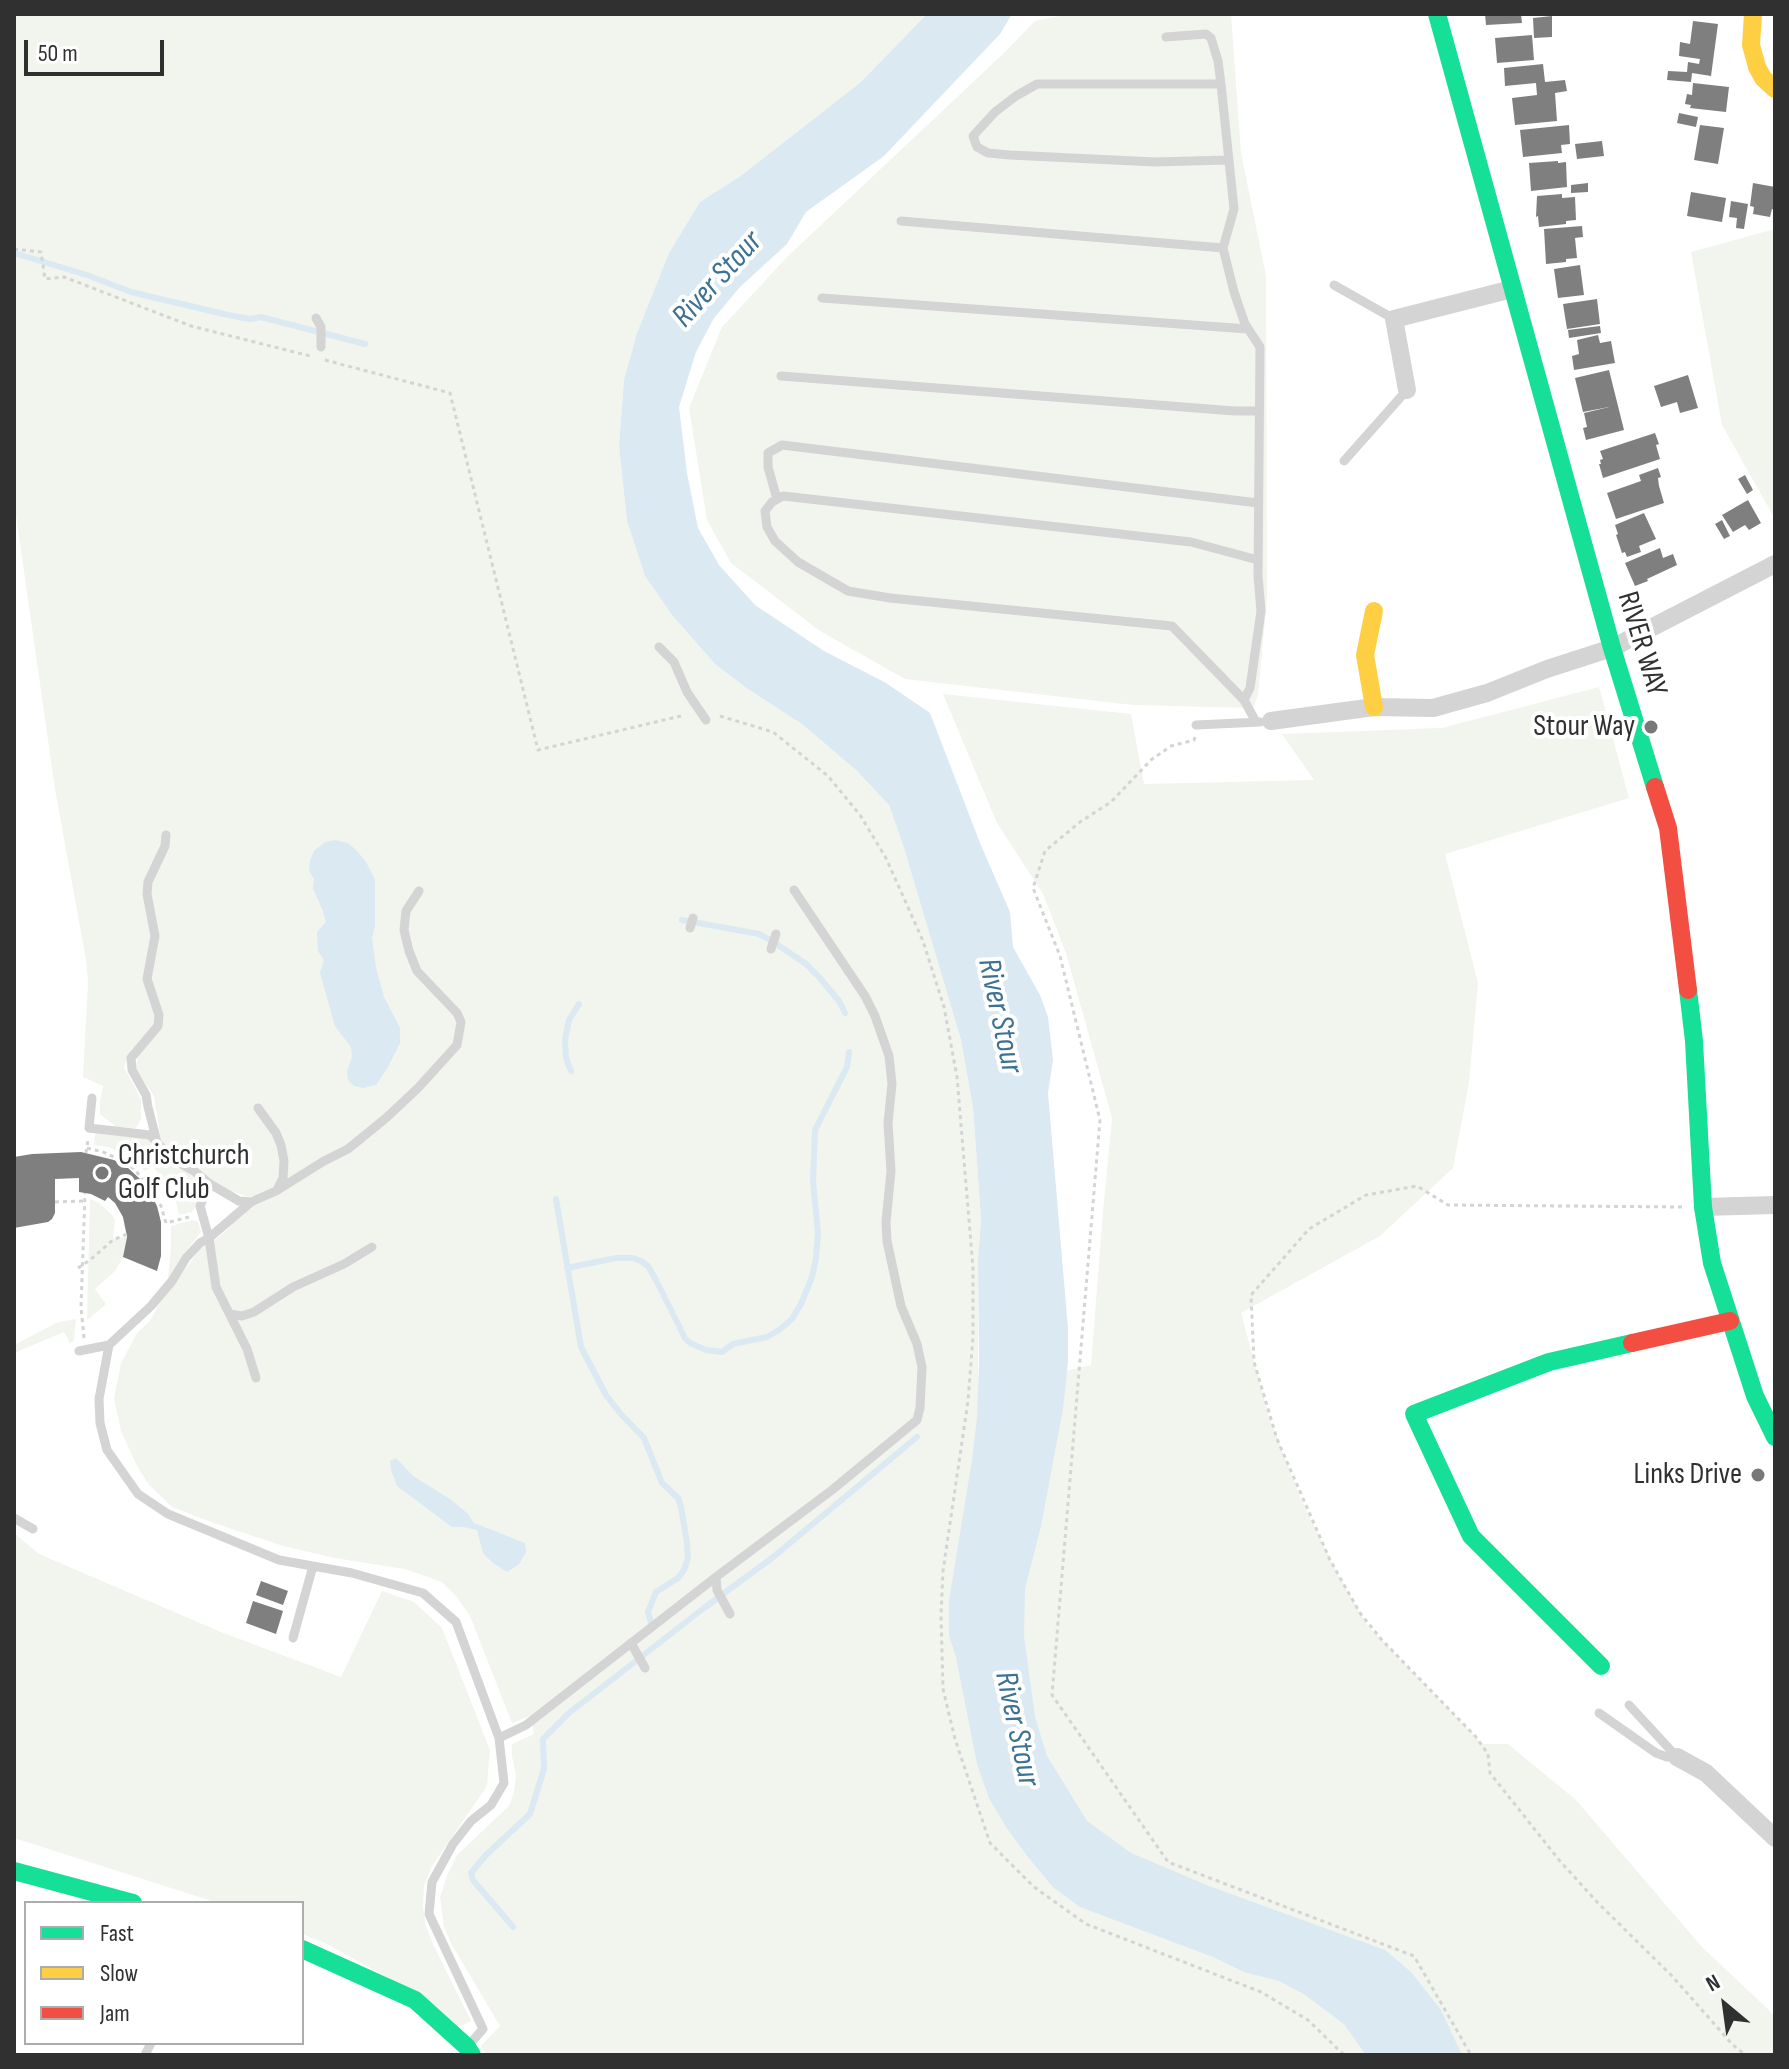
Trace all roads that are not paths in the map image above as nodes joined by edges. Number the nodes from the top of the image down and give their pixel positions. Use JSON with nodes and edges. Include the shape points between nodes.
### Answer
{"nodes":[{"id":1,"x":1437,"y":14,"type":"edge"},
{"id":2,"x":1753,"y":14,"type":"edge"},
{"id":3,"x":1166,"y":37,"type":"dead end"},
{"id":4,"x":1221,"y":84,"type":"junction"},
{"id":5,"x":1775,"y":89,"type":"edge"},
{"id":6,"x":1228,"y":160,"type":"junction"},
{"id":7,"x":901,"y":221,"type":"dead end"},
{"id":8,"x":1223,"y":248,"type":"junction"},
{"id":9,"x":1334,"y":285,"type":"dead end"},
{"id":10,"x":1512,"y":289,"type":"junction"},
{"id":11,"x":822,"y":298,"type":"dead end"},
{"id":12,"x":316,"y":318,"type":"dead end"},
{"id":13,"x":1394,"y":319,"type":"junction"},
{"id":14,"x":1248,"y":329,"type":"junction"},
{"id":15,"x":321,"y":347,"type":"dead end"},
{"id":16,"x":781,"y":376,"type":"dead end"},
{"id":17,"x":1407,"y":390,"type":"joint"},
{"id":18,"x":1259,"y":411,"type":"junction"},
{"id":19,"x":1344,"y":461,"type":"dead end"},
{"id":20,"x":777,"y":499,"type":"junction"},
{"id":21,"x":1258,"y":503,"type":"junction"},
{"id":22,"x":1258,"y":560,"type":"junction"},
{"id":23,"x":1775,"y":564,"type":"edge"},
{"id":24,"x":1374,"y":611,"type":"dead end"},
{"id":25,"x":659,"y":647,"type":"dead end"},
{"id":26,"x":1612,"y":648,"type":"junction"},
{"id":27,"x":1244,"y":700,"type":"junction"},
{"id":28,"x":1374,"y":707,"type":"junction"},
{"id":29,"x":704,"y":716,"type":"road end"},
{"id":30,"x":1263,"y":722,"type":"junction"},
{"id":31,"x":1196,"y":725,"type":"road end"},
{"id":32,"x":166,"y":835,"type":"dead end"},
{"id":33,"x":794,"y":890,"type":"dead end"},
{"id":34,"x":419,"y":891,"type":"dead end"},
{"id":35,"x":776,"y":934,"type":"dead end"},
{"id":36,"x":771,"y":949,"type":"dead end"},
{"id":37,"x":92,"y":1098,"type":"dead end"},
{"id":38,"x":258,"y":1108,"type":"dead end"},
{"id":39,"x":158,"y":1146,"type":"junction"},
{"id":40,"x":210,"y":1184,"type":"junction"},
{"id":41,"x":276,"y":1191,"type":"junction"},
{"id":42,"x":251,"y":1202,"type":"junction"},
{"id":43,"x":1775,"y":1205,"type":"edge"},
{"id":44,"x":1703,"y":1207,"type":"junction"},
{"id":45,"x":209,"y":1238,"type":"junction"},
{"id":46,"x":372,"y":1247,"type":"dead end"},
{"id":47,"x":230,"y":1314,"type":"junction"},
{"id":48,"x":1730,"y":1321,"type":"junction"},
{"id":49,"x":109,"y":1345,"type":"junction"},
{"id":50,"x":82,"y":1350,"type":"road end"},
{"id":51,"x":256,"y":1378,"type":"dead end"},
{"id":52,"x":1775,"y":1437,"type":"edge"},
{"id":53,"x":14,"y":1518,"type":"edge"},
{"id":54,"x":33,"y":1529,"type":"dead end"},
{"id":55,"x":313,"y":1566,"type":"junction"},
{"id":56,"x":716,"y":1577,"type":"junction"},
{"id":57,"x":730,"y":1614,"type":"dead end"},
{"id":58,"x":293,"y":1638,"type":"dead end"},
{"id":59,"x":631,"y":1643,"type":"junction"},
{"id":60,"x":1601,"y":1666,"type":"dead end"},
{"id":61,"x":645,"y":1668,"type":"dead end"},
{"id":62,"x":1629,"y":1705,"type":"dead end"},
{"id":63,"x":1599,"y":1713,"type":"dead end"},
{"id":64,"x":499,"y":1738,"type":"junction"},
{"id":65,"x":1677,"y":1757,"type":"junction"},
{"id":66,"x":1775,"y":1838,"type":"edge"},
{"id":67,"x":14,"y":1871,"type":"edge"},
{"id":68,"x":126,"y":1901,"type":"edge"},
{"id":69,"x":304,"y":1950,"type":"edge"},
{"id":70,"x":469,"y":2051,"type":"edge"}],
"edges":[{"from":1,"to":10,"type":"street","name":"RIVER WAY"},
{"from":2,"to":5,"type":"street","via":[[1751,45],[1757,67]]},
{"from":3,"to":4,"type":"lane","via":[[1211,38]]},
{"from":4,"to":6,"type":"lane"},
{"from":4,"to":6,"type":"lane","via":[[1037,84],[995,112],[973,136],[977,147],[988,153],[1155,162]]},
{"from":6,"to":8,"type":"lane","via":[[1234,209]]},
{"from":7,"to":8,"type":"lane"},
{"from":8,"to":14,"type":"lane"},
{"from":9,"to":13,"type":"lane"},
{"from":10,"to":13,"type":"street"},
{"from":10,"to":26,"type":"street","name":"RIVER WAY"},
{"from":11,"to":14,"type":"lane"},
{"from":12,"to":15,"type":"lane"},
{"from":13,"to":17,"type":"street"},
{"from":14,"to":18,"type":"lane","via":[[1260,347]]},
{"from":16,"to":18,"type":"lane"},
{"from":17,"to":19,"type":"lane"},
{"from":18,"to":21,"type":"lane"},
{"from":20,"to":21,"type":"lane","via":[[768,453],[782,445]]},
{"from":20,"to":22,"type":"lane","via":[[1191,542]]},
{"from":20,"to":27,"type":"lane","via":[[765,511],[775,541],[798,562],[848,591],[1172,626]]},
{"from":21,"to":22,"type":"lane"},
{"from":22,"to":27,"type":"lane","via":[[1261,611]]},
{"from":23,"to":26,"type":"street"},
{"from":24,"to":28,"type":"street","via":[[1365,655]]},
{"from":25,"to":29,"type":"lane","via":[[674,662]]},
{"from":26,"to":28,"type":"street","via":[[1433,708]]},
{"from":26,"to":44,"type":"street","name":"RIVER WAY","via":[[1668,828],[1694,1041]]},
{"from":27,"to":30,"type":"lane"},
{"from":28,"to":30,"type":"street"},
{"from":30,"to":31,"type":"lane"},
{"from":32,"to":39,"type":"lane","via":[[147,894],[155,936],[147,979],[158,1026],[131,1058]]},
{"from":33,"to":56,"type":"lane","via":[[865,996],[889,1056],[887,1241],[922,1367],[920,1408],[917,1420],[893,1441]]},
{"from":34,"to":41,"type":"lane","via":[[406,911],[409,951],[417,971],[457,1013],[457,1045],[418,1088],[348,1149]]},
{"from":35,"to":36,"type":"lane"},
{"from":37,"to":39,"type":"lane","via":[[89,1128],[150,1135]]},
{"from":38,"to":41,"type":"lane","via":[[281,1145],[283,1178]]},
{"from":39,"to":40,"type":"lane"},
{"from":40,"to":42,"type":"lane"},
{"from":40,"to":45,"type":"lane","via":[[200,1206]]},
{"from":41,"to":42,"type":"lane"},
{"from":42,"to":45,"type":"lane"},
{"from":43,"to":44,"type":"street"},
{"from":44,"to":48,"type":"street","name":"RIVER WAY","via":[[1712,1263]]},
{"from":45,"to":47,"type":"lane","via":[[216,1287]]},
{"from":45,"to":49,"type":"lane","via":[[186,1258],[151,1306]]},
{"from":46,"to":47,"type":"lane","via":[[254,1312]]},
{"from":47,"to":51,"type":"lane"},
{"from":48,"to":52,"type":"street","name":"RIVER WAY"},
{"from":48,"to":60,"type":"street","via":[[1549,1362],[1414,1414],[1471,1536]]},
{"from":49,"to":50,"type":"lane"},
{"from":49,"to":55,"type":"lane","via":[[100,1423],[107,1450],[138,1494],[168,1514],[279,1560]]},
{"from":53,"to":54,"type":"lane"},
{"from":55,"to":58,"type":"lane"},
{"from":55,"to":64,"type":"lane","via":[[423,1593],[456,1622]]},
{"from":56,"to":57,"type":"lane"},
{"from":56,"to":59,"type":"lane"},
{"from":59,"to":61,"type":"lane"},
{"from":59,"to":64,"type":"lane","via":[[526,1725]]},
{"from":62,"to":65,"type":"lane"},
{"from":63,"to":65,"type":"lane","via":[[1656,1753]]},
{"from":64,"to":70,"type":"lane","via":[[504,1783],[491,1805],[453,1844],[432,1882],[429,1914],[483,2029]]},
{"from":65,"to":66,"type":"street","via":[[1706,1773]]},
{"from":67,"to":68,"type":"street"},
{"from":69,"to":70,"type":"street","via":[[415,2000]]}]}
